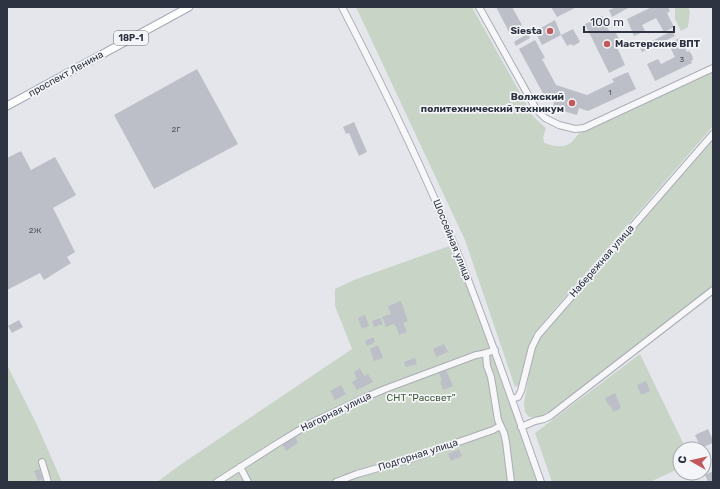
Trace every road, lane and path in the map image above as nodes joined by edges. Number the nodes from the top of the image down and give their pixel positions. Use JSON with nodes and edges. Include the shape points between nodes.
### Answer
{"nodes":[{"id":1,"x":189,"y":7,"type":"edge"},
{"id":2,"x":342,"y":7,"type":"edge"},
{"id":3,"x":479,"y":7,"type":"edge"},
{"id":4,"x":713,"y":68,"type":"edge"},
{"id":5,"x":7,"y":106,"type":"edge"},
{"id":6,"x":713,"y":134,"type":"edge"},
{"id":7,"x":713,"y":290,"type":"edge"},
{"id":8,"x":495,"y":350,"type":"junction"},
{"id":9,"x":486,"y":354,"type":"junction"},
{"id":10,"x":512,"y":400,"type":"junction"},
{"id":11,"x":500,"y":426,"type":"junction"},
{"id":12,"x":521,"y":427,"type":"junction"},
{"id":13,"x":42,"y":462,"type":"dead end"},
{"id":14,"x":240,"y":467,"type":"junction"},
{"id":15,"x":48,"y":482,"type":"edge"},
{"id":16,"x":217,"y":482,"type":"edge"},
{"id":17,"x":248,"y":482,"type":"edge"},
{"id":18,"x":336,"y":482,"type":"edge"},
{"id":19,"x":512,"y":482,"type":"edge"},
{"id":20,"x":541,"y":482,"type":"edge"}],
"edges":[{"from":1,"to":5,"type":"main road","name":"проспект Ленина","number":"18Р-1"},
{"from":2,"to":8,"type":"street","name":"Шоссейная улица","via":[[386,93],[440,210]]},
{"from":3,"to":4,"type":"street","via":[[536,109],[545,118],[559,125],[575,129],[584,128]]},
{"from":6,"to":10,"type":"street","name":"Набережная улица","via":[[538,335],[532,347],[521,391]]},
{"from":7,"to":12,"type":"street","via":[[550,416]]},
{"from":8,"to":9,"type":"street","name":"Нагорная улица"},
{"from":8,"to":10,"type":"street","name":"Шоссейная улица"},
{"from":9,"to":11,"type":"street"},
{"from":9,"to":14,"type":"street","name":"Нагорная улица","via":[[476,355],[366,397],[311,423]]},
{"from":10,"to":12,"type":"street","name":"Шоссейная улица"},
{"from":11,"to":18,"type":"street","name":"Подгорная улица","via":[[410,459]]},
{"from":11,"to":19,"type":"street","via":[[506,442]]},
{"from":12,"to":20,"type":"street","name":"Шоссейная улица"},
{"from":13,"to":15,"type":"street"},
{"from":14,"to":16,"type":"street","name":"Нагорная улица"},
{"from":14,"to":17,"type":"street"}]}
